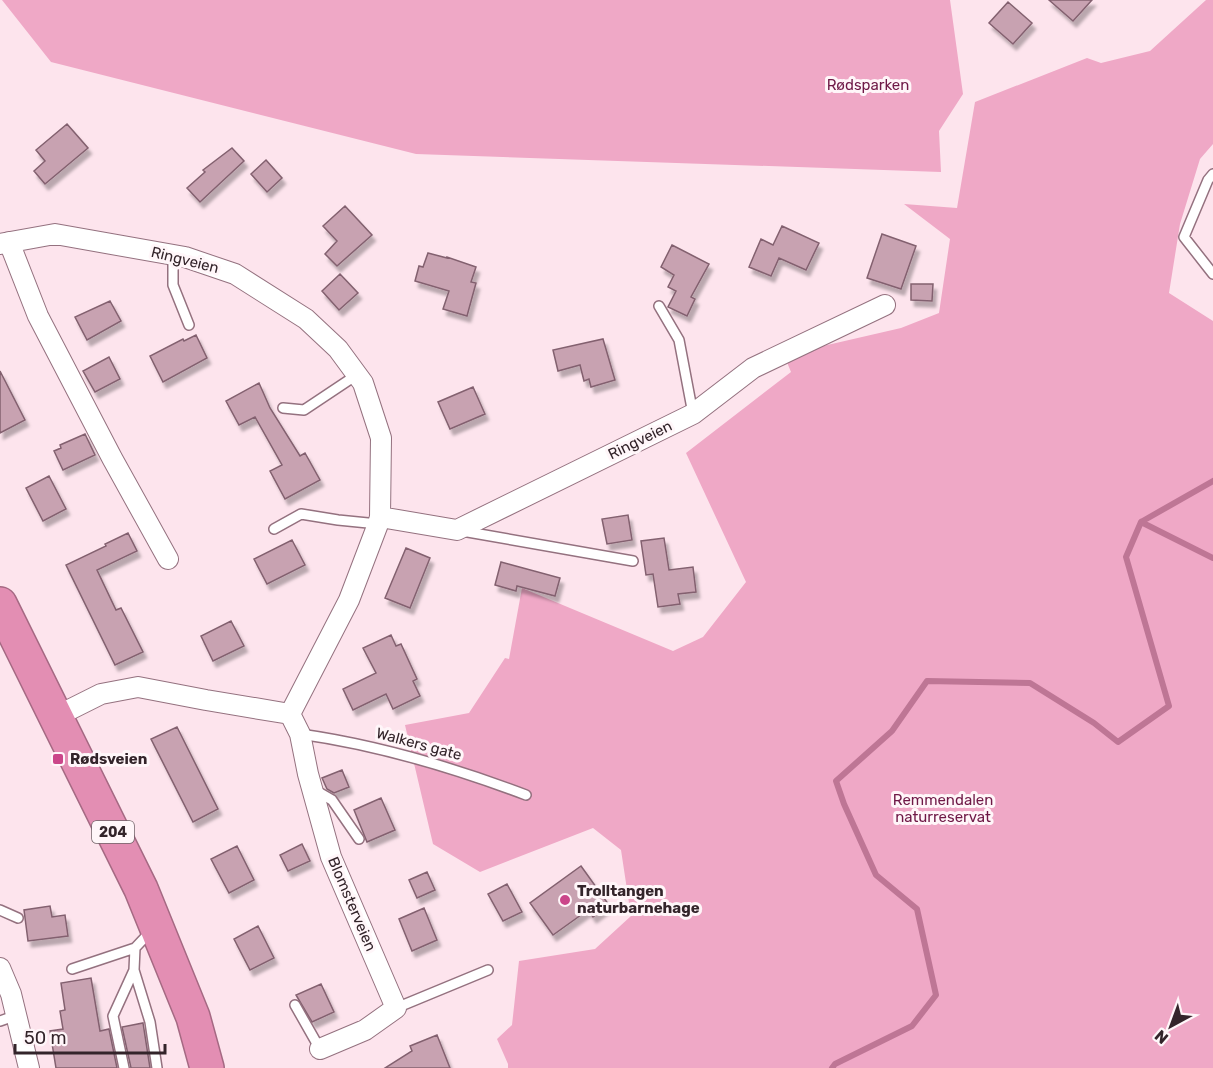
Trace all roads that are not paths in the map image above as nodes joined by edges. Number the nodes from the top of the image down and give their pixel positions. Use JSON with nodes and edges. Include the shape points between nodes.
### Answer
{"nodes":[{"id":1,"x":1213,"y":174,"type":"edge"},
{"id":2,"x":5,"y":243,"type":"edge"},
{"id":3,"x":173,"y":255,"type":"junction"},
{"id":4,"x":1213,"y":274,"type":"edge"},
{"id":5,"x":885,"y":305,"type":"dead end"},
{"id":6,"x":659,"y":306,"type":"dead end"},
{"id":7,"x":189,"y":325,"type":"dead end"},
{"id":8,"x":358,"y":374,"type":"junction"},
{"id":9,"x":283,"y":408,"type":"dead end"},
{"id":10,"x":693,"y":414,"type":"junction"},
{"id":11,"x":379,"y":520,"type":"junction"},
{"id":12,"x":274,"y":529,"type":"dead end"},
{"id":13,"x":457,"y":530,"type":"junction"},
{"id":14,"x":168,"y":559,"type":"dead end"},
{"id":15,"x":633,"y":561,"type":"dead end"},
{"id":16,"x":4,"y":622,"type":"edge"},
{"id":17,"x":290,"y":714,"type":"junction"},
{"id":18,"x":57,"y":716,"type":"junction"},
{"id":19,"x":300,"y":734,"type":"junction"},
{"id":20,"x":311,"y":787,"type":"junction"},
{"id":21,"x":526,"y":795,"type":"dead end"},
{"id":22,"x":359,"y":839,"type":"dead end"},
{"id":23,"x":0,"y":910,"type":"edge"},
{"id":24,"x":18,"y":918,"type":"dead end"},
{"id":25,"x":147,"y":938,"type":"junction"},
{"id":26,"x":0,"y":968,"type":"edge"},
{"id":27,"x":72,"y":969,"type":"dead end"},
{"id":28,"x":134,"y":970,"type":"junction"},
{"id":29,"x":488,"y":970,"type":"dead end"},
{"id":30,"x":295,"y":1005,"type":"dead end"},
{"id":31,"x":396,"y":1008,"type":"junction"},
{"id":32,"x":8,"y":1018,"type":"edge"},
{"id":33,"x":320,"y":1049,"type":"joint"},
{"id":34,"x":29,"y":1068,"type":"edge"},
{"id":35,"x":124,"y":1068,"type":"edge"},
{"id":36,"x":157,"y":1068,"type":"edge"},
{"id":37,"x":207,"y":1068,"type":"edge"}],
"edges":[{"from":1,"to":4,"type":"lane","via":[[1184,237]]},
{"from":2,"to":3,"type":"street","name":"Ringveien","via":[[55,234]]},
{"from":2,"to":14,"type":"street","name":"Ringveien","via":[[50,341]]},
{"from":3,"to":7,"type":"lane","via":[[173,285]]},
{"from":3,"to":8,"type":"street","name":"Ringveien","via":[[242,277],[306,319]]},
{"from":5,"to":10,"type":"street","name":"Ringveien","via":[[753,368]]},
{"from":6,"to":10,"type":"lane","via":[[679,340]]},
{"from":8,"to":9,"type":"lane","via":[[304,410]]},
{"from":8,"to":11,"type":"street","name":"Ringveien","via":[[381,438]]},
{"from":10,"to":13,"type":"street","name":"Ringveien"},
{"from":11,"to":12,"type":"lane","via":[[338,520],[301,514]]},
{"from":11,"to":13,"type":"street"},
{"from":11,"to":17,"type":"street","name":"Ringveien","via":[[349,600]]},
{"from":13,"to":15,"type":"lane"},
{"from":16,"to":18,"type":"highway","number":"204"},
{"from":17,"to":18,"type":"street","via":[[138,687],[101,694]]},
{"from":17,"to":19,"type":"street","name":"Blomsterveien"},
{"from":18,"to":25,"type":"highway","number":"204"},
{"from":19,"to":20,"type":"street","name":"Blomsterveien"},
{"from":19,"to":21,"type":"lane","name":"Walkers gate","via":[[418,757]]},
{"from":20,"to":22,"type":"lane","via":[[332,800]]},
{"from":20,"to":31,"type":"street","name":"Blomsterveien","via":[[331,857]]},
{"from":23,"to":24,"type":"lane"},
{"from":25,"to":27,"type":"lane"},
{"from":25,"to":28,"type":"lane"},
{"from":25,"to":37,"type":"highway","number":"204","via":[[193,1017]]},
{"from":26,"to":32,"type":"street","via":[[11,994]]},
{"from":28,"to":35,"type":"lane","via":[[113,1016]]},
{"from":28,"to":36,"type":"lane","via":[[150,1022]]},
{"from":29,"to":31,"type":"lane"},
{"from":30,"to":33,"type":"lane"},
{"from":31,"to":33,"type":"street","via":[[365,1030]]},
{"from":32,"to":34,"type":"street"}]}
